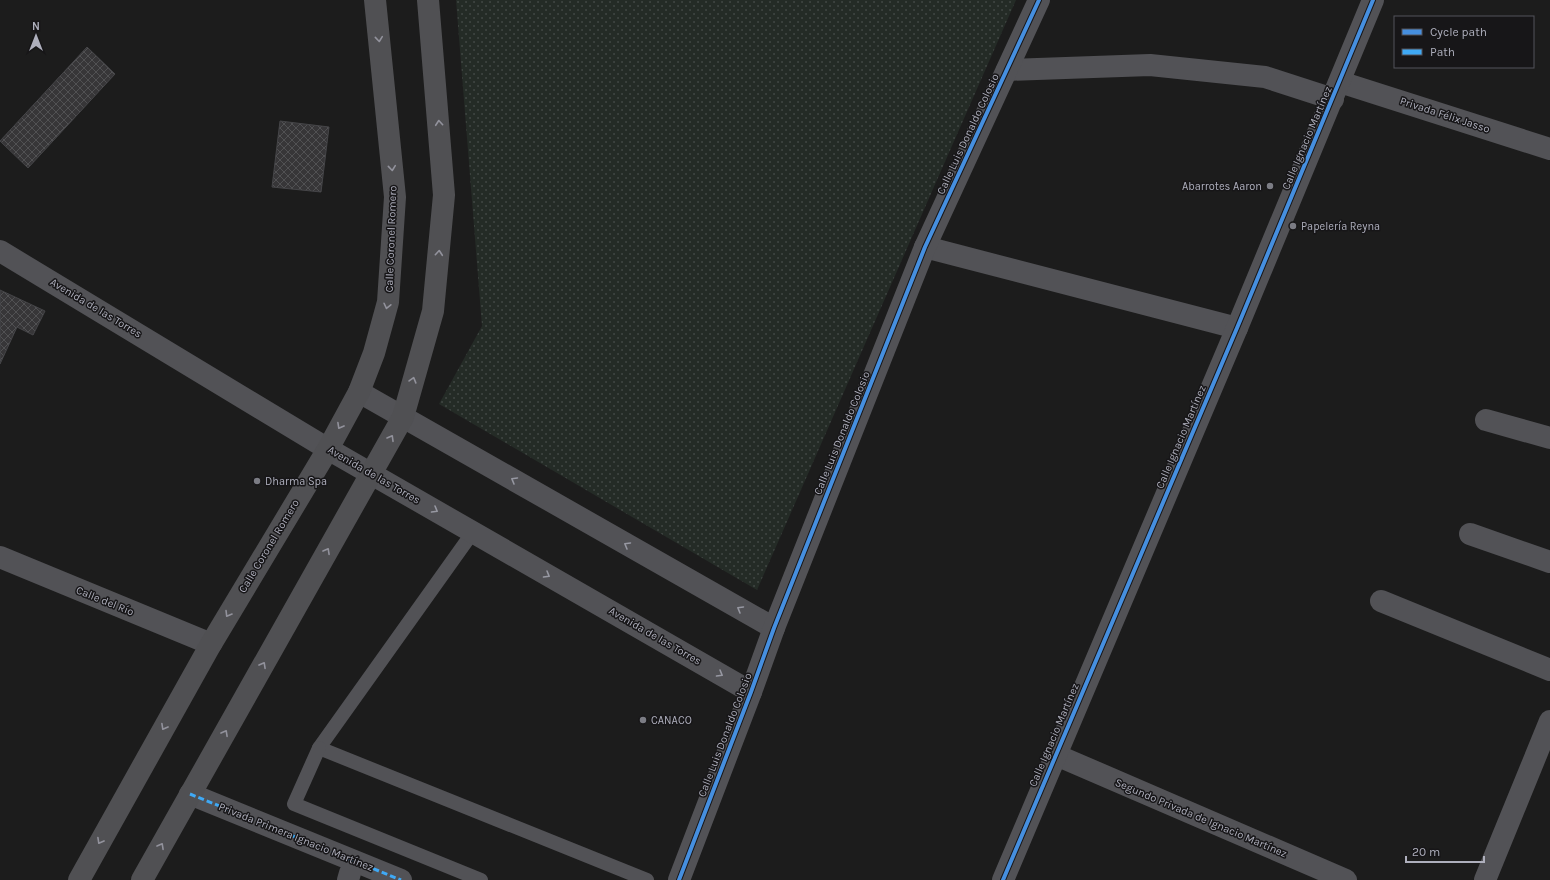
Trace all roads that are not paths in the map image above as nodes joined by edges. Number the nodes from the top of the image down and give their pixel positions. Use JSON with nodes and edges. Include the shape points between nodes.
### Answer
{"nodes":[{"id":1,"x":374,"y":0,"type":"edge"},
{"id":2,"x":428,"y":0,"type":"edge"},
{"id":3,"x":1039,"y":0,"type":"edge"},
{"id":4,"x":1373,"y":0,"type":"edge"},
{"id":5,"x":1007,"y":70,"type":"junction"},
{"id":6,"x":1336,"y":91,"type":"junction"},
{"id":7,"x":1550,"y":149,"type":"edge"},
{"id":8,"x":925,"y":248,"type":"junction"},
{"id":9,"x":0,"y":251,"type":"edge"},
{"id":10,"x":1237,"y":328,"type":"junction"},
{"id":11,"x":359,"y":392,"type":"junction"},
{"id":12,"x":403,"y":418,"type":"junction"},
{"id":13,"x":1486,"y":420,"type":"dead end"},
{"id":14,"x":1550,"y":438,"type":"edge"},
{"id":15,"x":328,"y":449,"type":"junction"},
{"id":16,"x":370,"y":473,"type":"junction"},
{"id":17,"x":473,"y":532,"type":"junction"},
{"id":18,"x":1470,"y":534,"type":"dead end"},
{"id":19,"x":0,"y":558,"type":"edge"},
{"id":20,"x":1550,"y":562,"type":"edge"},
{"id":21,"x":1381,"y":601,"type":"dead end"},
{"id":22,"x":774,"y":628,"type":"junction"},
{"id":23,"x":210,"y":644,"type":"junction"},
{"id":24,"x":1550,"y":670,"type":"edge"},
{"id":25,"x":751,"y":692,"type":"junction"},
{"id":26,"x":1550,"y":721,"type":"edge"},
{"id":27,"x":319,"y":748,"type":"junction"},
{"id":28,"x":1056,"y":755,"type":"junction"},
{"id":29,"x":190,"y":794,"type":"junction"},
{"id":30,"x":643,"y":879,"type":"edge"},
{"id":31,"x":79,"y":880,"type":"edge"},
{"id":32,"x":142,"y":880,"type":"edge"},
{"id":33,"x":401,"y":880,"type":"edge"},
{"id":34,"x":481,"y":880,"type":"edge"},
{"id":35,"x":679,"y":880,"type":"edge"},
{"id":36,"x":1003,"y":880,"type":"edge"},
{"id":37,"x":1346,"y":880,"type":"edge"},
{"id":38,"x":1485,"y":880,"type":"edge"}],
"edges":[{"from":1,"to":11,"type":"main road","name":"Calle Coronel Romero","one_way":true,"via":[[395,197],[388,302],[374,353]]},
{"from":12,"to":2,"type":"main road","one_way":true,"via":[[433,311],[444,195]]},
{"from":3,"to":5,"type":"street","name":"Calle Luis Donaldo Colosio"},
{"from":4,"to":6,"type":"street","name":"Calle Ignacio Martínez"},
{"from":5,"to":6,"type":"street","name":"Privada Félix Jasso","via":[[1150,65],[1265,77]]},
{"from":5,"to":8,"type":"street","name":"Calle Luis Donaldo Colosio"},
{"from":6,"to":7,"type":"street","name":"Privada Félix Jasso"},
{"from":6,"to":10,"type":"street","name":"Calle Ignacio Martínez"},
{"from":8,"to":10,"type":"street"},
{"from":8,"to":22,"type":"street","name":"Calle Luis Donaldo Colosio"},
{"from":9,"to":15,"type":"street","name":"Avenida de las Torres"},
{"from":10,"to":28,"type":"street","name":"Calle Ignacio Martínez"},
{"from":11,"to":12,"type":"street"},
{"from":11,"to":15,"type":"main road","name":"Calle Coronel Romero","one_way":true},
{"from":16,"to":12,"type":"main road","one_way":true},
{"from":22,"to":12,"type":"street","one_way":true},
{"from":13,"to":14,"type":"street"},
{"from":15,"to":16,"type":"street","name":"Avenida de las Torres"},
{"from":15,"to":23,"type":"main road","name":"Calle Coronel Romero","one_way":true},
{"from":16,"to":17,"type":"street","name":"Avenida de las Torres","one_way":true},
{"from":29,"to":16,"type":"main road","one_way":true},
{"from":17,"to":25,"type":"street","name":"Avenida de las Torres","one_way":true},
{"from":17,"to":27,"type":"lane"},
{"from":18,"to":20,"type":"street"},
{"from":19,"to":23,"type":"street","name":"Calle del Río"},
{"from":21,"to":24,"type":"street"},
{"from":22,"to":25,"type":"street","name":"Calle Luis Donaldo Colosio"},
{"from":23,"to":31,"type":"main road","name":"Calle Coronel Romero","one_way":true},
{"from":25,"to":35,"type":"street","name":"Calle Luis Donaldo Colosio"},
{"from":26,"to":38,"type":"street"},
{"from":27,"to":30,"type":"lane"},
{"from":27,"to":34,"type":"lane","via":[[294,804]]},
{"from":28,"to":36,"type":"street","name":"Calle Ignacio Martínez"},
{"from":28,"to":37,"type":"street","name":"Segundo Privada de Ignacio Martínez"},
{"from":32,"to":29,"type":"main road","one_way":true},
{"from":29,"to":33,"type":"street","name":"Privada Primera Ignacio Martínez"}]}
